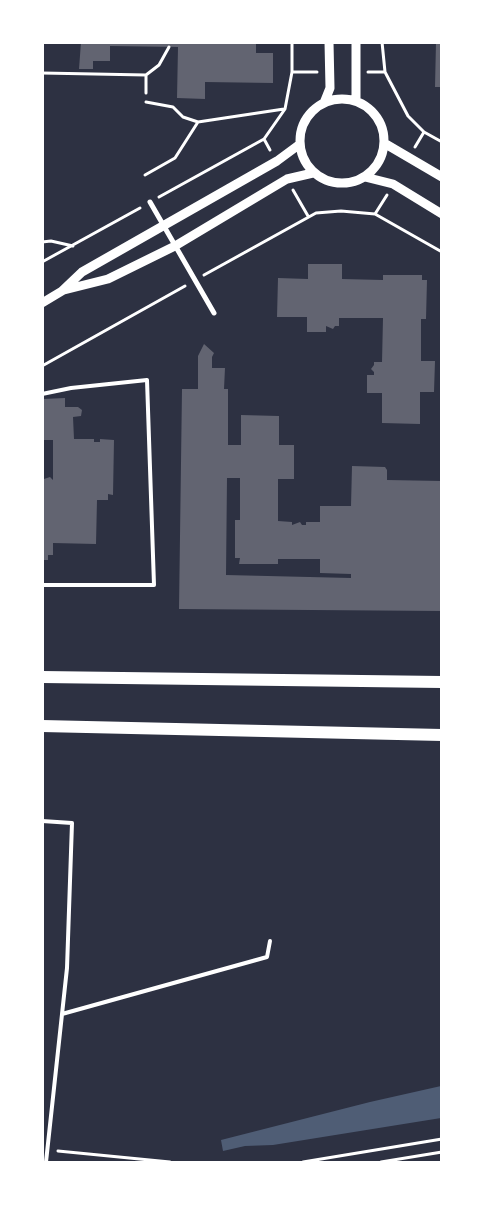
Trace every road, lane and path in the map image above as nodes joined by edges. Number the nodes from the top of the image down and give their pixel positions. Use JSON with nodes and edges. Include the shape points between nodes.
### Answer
{"nodes":[{"id":1,"x":292,"y":42,"type":"edge"},
{"id":2,"x":329,"y":42,"type":"edge"},
{"id":3,"x":356,"y":42,"type":"edge"},
{"id":4,"x":382,"y":42,"type":"edge"},
{"id":5,"x":169,"y":47,"type":"dead end"},
{"id":6,"x":42,"y":73,"type":"edge"},
{"id":7,"x":146,"y":75,"type":"junction"},
{"id":8,"x":146,"y":93,"type":"dead end"},
{"id":9,"x":356,"y":101,"type":"junction"},
{"id":10,"x":146,"y":102,"type":"dead end"},
{"id":11,"x":324,"y":103,"type":"junction"},
{"id":12,"x":285,"y":109,"type":"junction"},
{"id":13,"x":198,"y":122,"type":"junction"},
{"id":14,"x":442,"y":142,"type":"edge"},
{"id":15,"x":384,"y":143,"type":"junction"},
{"id":16,"x":300,"y":144,"type":"junction"},
{"id":17,"x":313,"y":173,"type":"junction"},
{"id":18,"x":146,"y":176,"type":"dead end"},
{"id":19,"x":365,"y":177,"type":"junction"},
{"id":20,"x":442,"y":177,"type":"edge"},
{"id":21,"x":150,"y":202,"type":"junction"},
{"id":22,"x":442,"y":214,"type":"edge"},
{"id":23,"x":163,"y":225,"type":"junction"},
{"id":24,"x":42,"y":242,"type":"edge"},
{"id":25,"x":73,"y":246,"type":"junction"},
{"id":26,"x":175,"y":246,"type":"junction"},
{"id":27,"x":442,"y":252,"type":"edge"},
{"id":28,"x":42,"y":262,"type":"edge"},
{"id":29,"x":195,"y":280,"type":"junction"},
{"id":30,"x":62,"y":291,"type":"junction"},
{"id":31,"x":42,"y":302,"type":"edge"},
{"id":32,"x":214,"y":313,"type":"dead end"},
{"id":33,"x":42,"y":366,"type":"edge"},
{"id":34,"x":42,"y":394,"type":"edge"},
{"id":35,"x":42,"y":585,"type":"edge"},
{"id":36,"x":42,"y":677,"type":"edge"},
{"id":37,"x":442,"y":682,"type":"edge"},
{"id":38,"x":42,"y":726,"type":"edge"},
{"id":39,"x":442,"y":735,"type":"edge"},
{"id":40,"x":42,"y":821,"type":"edge"},
{"id":41,"x":270,"y":941,"type":"dead end"},
{"id":42,"x":62,"y":1014,"type":"junction"},
{"id":43,"x":442,"y":1139,"type":"edge"},
{"id":44,"x":48,"y":1150,"type":"junction"},
{"id":45,"x":442,"y":1152,"type":"edge"},
{"id":46,"x":46,"y":1162,"type":"edge"},
{"id":47,"x":170,"y":1162,"type":"edge"},
{"id":48,"x":303,"y":1162,"type":"edge"},
{"id":49,"x":381,"y":1162,"type":"edge"}],
"edges":[{"from":1,"to":12,"type":"path","via":[[292,72]]},
{"from":2,"to":11,"type":"street","via":[[330,88]]},
{"from":3,"to":9,"type":"street"},
{"from":4,"to":14,"type":"path","via":[[385,72],[408,116],[424,132]]},
{"from":5,"to":7,"type":"path","via":[[159,65]]},
{"from":6,"to":7,"type":"path"},
{"from":7,"to":8,"type":"path"},
{"from":9,"to":11,"type":"street","via":[[340,98]]},
{"from":9,"to":15,"type":"street","via":[[377,117]]},
{"from":10,"to":13,"type":"path","via":[[173,107],[183,117]]},
{"from":11,"to":16,"type":"street","via":[[305,120],[300,131]]},
{"from":12,"to":13,"type":"path"},
{"from":12,"to":21,"type":"path","via":[[264,139]]},
{"from":13,"to":18,"type":"path","via":[[175,158]]},
{"from":15,"to":19,"type":"street","via":[[379,162]]},
{"from":15,"to":20,"type":"street"},
{"from":16,"to":17,"type":"street","via":[[304,160]]},
{"from":16,"to":23,"type":"street","via":[[277,162]]},
{"from":17,"to":19,"type":"street","via":[[333,183]]},
{"from":17,"to":26,"type":"street","via":[[287,180]]},
{"from":19,"to":22,"type":"street","via":[[393,184]]},
{"from":21,"to":23,"type":"street"},
{"from":21,"to":25,"type":"path"},
{"from":23,"to":26,"type":"street"},
{"from":23,"to":30,"type":"street","via":[[82,272]]},
{"from":24,"to":25,"type":"path"},
{"from":25,"to":28,"type":"path"},
{"from":26,"to":29,"type":"street"},
{"from":26,"to":30,"type":"street","via":[[108,279]]},
{"from":27,"to":29,"type":"path","via":[[376,214],[316,213]]},
{"from":29,"to":32,"type":"street"},
{"from":29,"to":33,"type":"path"},
{"from":30,"to":31,"type":"street"},
{"from":34,"to":35,"type":"lane","via":[[147,380],[154,585]]},
{"from":36,"to":37,"type":"main road"},
{"from":38,"to":39,"type":"main road"},
{"from":40,"to":42,"type":"lane","via":[[72,823],[67,968]]},
{"from":41,"to":42,"type":"lane","via":[[267,957]]},
{"from":42,"to":44,"type":"lane"},
{"from":43,"to":48,"type":"path"},
{"from":44,"to":46,"type":"lane"},
{"from":44,"to":47,"type":"path"},
{"from":45,"to":49,"type":"path"}]}
